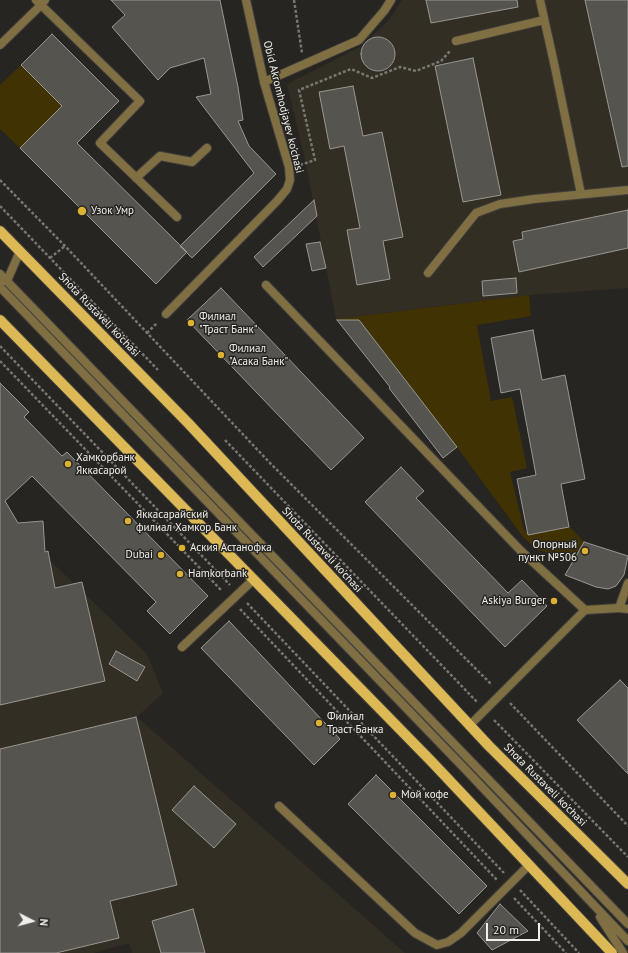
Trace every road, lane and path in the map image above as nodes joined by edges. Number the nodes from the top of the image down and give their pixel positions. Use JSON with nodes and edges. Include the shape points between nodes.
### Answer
{"nodes":[{"id":1,"x":246,"y":0,"type":"edge"},
{"id":2,"x":294,"y":0,"type":"edge"},
{"id":3,"x":391,"y":0,"type":"edge"},
{"id":4,"x":540,"y":0,"type":"edge"},
{"id":5,"x":41,"y":2,"type":"edge"},
{"id":6,"x":544,"y":20,"type":"junction"},
{"id":7,"x":456,"y":41,"type":"joint"},
{"id":8,"x":0,"y":45,"type":"edge"},
{"id":9,"x":304,"y":63,"type":"junction"},
{"id":10,"x":264,"y":82,"type":"junction"},
{"id":11,"x":207,"y":148,"type":"dead end"},
{"id":12,"x":289,"y":167,"type":"junction"},
{"id":13,"x":136,"y":178,"type":"junction"},
{"id":14,"x":0,"y":180,"type":"edge"},
{"id":15,"x":628,"y":190,"type":"edge"},
{"id":16,"x":581,"y":194,"type":"junction"},
{"id":17,"x":0,"y":206,"type":"edge"},
{"id":18,"x":178,"y":217,"type":"dead end"},
{"id":19,"x":0,"y":231,"type":"edge"},
{"id":20,"x":65,"y":246,"type":"junction"},
{"id":21,"x":20,"y":252,"type":"junction"},
{"id":22,"x":50,"y":258,"type":"junction"},
{"id":23,"x":46,"y":261,"type":"dead end"},
{"id":24,"x":428,"y":273,"type":"dead end"},
{"id":25,"x":0,"y":274,"type":"edge"},
{"id":26,"x":4,"y":281,"type":"edge"},
{"id":27,"x":266,"y":286,"type":"dead end"},
{"id":28,"x":0,"y":287,"type":"edge"},
{"id":29,"x":166,"y":314,"type":"dead end"},
{"id":30,"x":0,"y":320,"type":"edge"},
{"id":31,"x":0,"y":346,"type":"edge"},
{"id":32,"x":0,"y":361,"type":"edge"},
{"id":33,"x":160,"y":372,"type":"dead end"},
{"id":34,"x":221,"y":435,"type":"dead end"},
{"id":35,"x":253,"y":580,"type":"junction"},
{"id":36,"x":628,"y":583,"type":"edge"},
{"id":37,"x":238,"y":594,"type":"junction"},
{"id":38,"x":231,"y":600,"type":"junction"},
{"id":39,"x":619,"y":608,"type":"junction"},
{"id":40,"x":628,"y":609,"type":"edge"},
{"id":41,"x":585,"y":610,"type":"junction"},
{"id":42,"x":182,"y":647,"type":"dead end"},
{"id":43,"x":501,"y":694,"type":"junction"},
{"id":44,"x":485,"y":710,"type":"junction"},
{"id":45,"x":470,"y":725,"type":"junction"},
{"id":46,"x":427,"y":805,"type":"dead end"},
{"id":47,"x":279,"y":806,"type":"dead end"},
{"id":48,"x":628,"y":826,"type":"edge"},
{"id":49,"x":628,"y":856,"type":"edge"},
{"id":50,"x":529,"y":865,"type":"junction"},
{"id":51,"x":512,"y":881,"type":"junction"},
{"id":52,"x":628,"y":884,"type":"edge"},
{"id":53,"x":590,"y":902,"type":"junction"},
{"id":54,"x":628,"y":924,"type":"edge"},
{"id":55,"x":628,"y":941,"type":"edge"},
{"id":56,"x":579,"y":953,"type":"edge"},
{"id":57,"x":612,"y":953,"type":"edge"},
{"id":58,"x":623,"y":953,"type":"edge"}],
"edges":[{"from":1,"to":10,"type":"street","name":"Obid Akromhodjayev ko'chasi"},
{"from":2,"to":9,"type":"path"},
{"from":3,"to":9,"type":"street","via":[[359,40]]},
{"from":4,"to":6,"type":"street"},
{"from":5,"to":8,"type":"street"},
{"from":5,"to":13,"type":"street","via":[[140,101],[100,143]]},
{"from":6,"to":7,"type":"street"},
{"from":6,"to":16,"type":"street"},
{"from":7,"to":12,"type":"path","via":[[441,61],[416,71],[400,67],[372,78],[351,69],[299,90],[315,160]]},
{"from":9,"to":10,"type":"street"},
{"from":10,"to":12,"type":"street","name":"Obid Akromhodjayev ko'chasi"},
{"from":11,"to":13,"type":"street","via":[[192,162],[160,156]]},
{"from":12,"to":29,"type":"street","name":"Obid Akromhodjayev ko'chasi","via":[[290,180],[284,193]]},
{"from":13,"to":18,"type":"street"},
{"from":14,"to":20,"type":"path"},
{"from":15,"to":16,"type":"street"},
{"from":16,"to":24,"type":"street","via":[[500,204],[476,213]]},
{"from":17,"to":22,"type":"path"},
{"from":19,"to":21,"type":"main road","name":"Shota Rustaveli ko'chasi"},
{"from":20,"to":22,"type":"path"},
{"from":20,"to":43,"type":"path","via":[[270,463]]},
{"from":21,"to":26,"type":"street"},
{"from":21,"to":45,"type":"main road","name":"Shota Rustaveli ko'chasi","via":[[189,424]]},
{"from":22,"to":23,"type":"path"},
{"from":22,"to":33,"type":"path"},
{"from":25,"to":26,"type":"street"},
{"from":26,"to":54,"type":"street"},
{"from":27,"to":41,"type":"street","via":[[515,545]]},
{"from":28,"to":53,"type":"street","via":[[465,768]]},
{"from":30,"to":35,"type":"main road"},
{"from":31,"to":37,"type":"path"},
{"from":32,"to":38,"type":"path"},
{"from":34,"to":44,"type":"path"},
{"from":35,"to":37,"type":"street"},
{"from":35,"to":50,"type":"main road"},
{"from":36,"to":39,"type":"street"},
{"from":37,"to":38,"type":"street"},
{"from":37,"to":51,"type":"path"},
{"from":38,"to":42,"type":"street"},
{"from":38,"to":46,"type":"path"},
{"from":39,"to":40,"type":"street"},
{"from":39,"to":41,"type":"street"},
{"from":41,"to":43,"type":"street"},
{"from":43,"to":44,"type":"street"},
{"from":43,"to":48,"type":"path"},
{"from":44,"to":45,"type":"street"},
{"from":44,"to":49,"type":"path"},
{"from":45,"to":52,"type":"main road","name":"Shota Rustaveli ko'chasi"},
{"from":47,"to":51,"type":"street","via":[[415,933],[436,945],[448,942],[461,933]]},
{"from":50,"to":51,"type":"street"},
{"from":50,"to":57,"type":"main road"},
{"from":51,"to":56,"type":"path"},
{"from":53,"to":55,"type":"street"},
{"from":53,"to":58,"type":"street"}]}
